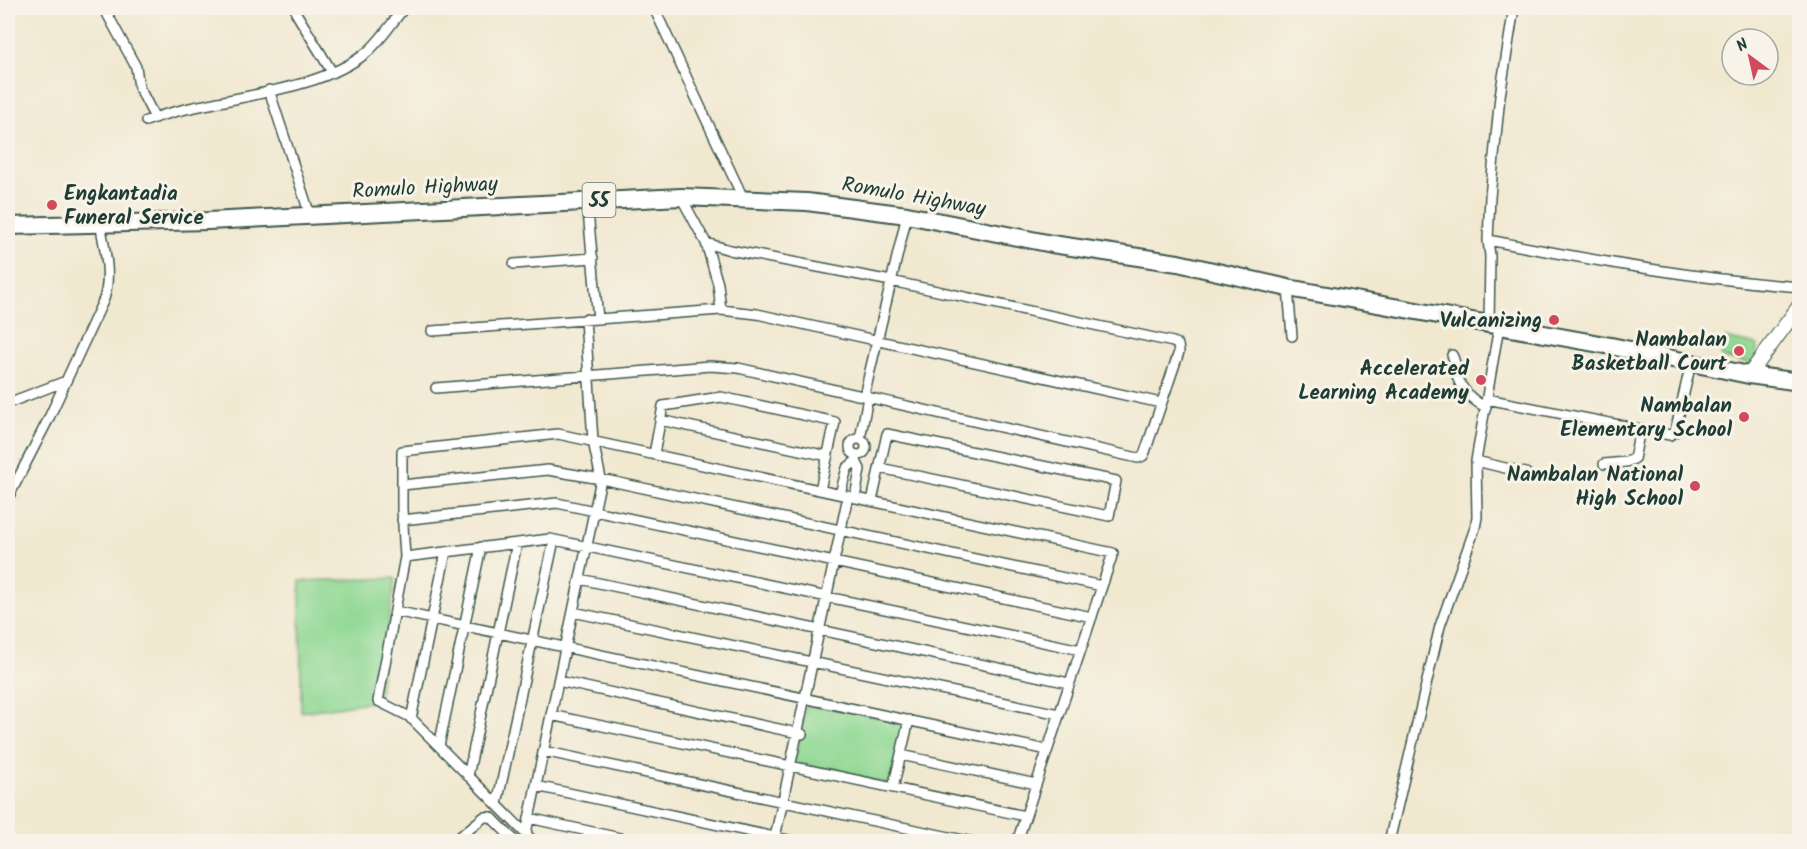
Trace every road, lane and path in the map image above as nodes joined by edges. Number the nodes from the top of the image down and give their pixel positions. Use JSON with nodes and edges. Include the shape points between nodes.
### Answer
{"nodes":[{"id":1,"x":104,"y":8,"type":"edge"},
{"id":2,"x":404,"y":8,"type":"edge"},
{"id":3,"x":654,"y":8,"type":"edge"},
{"id":4,"x":1506,"y":8,"type":"edge"},
{"id":5,"x":296,"y":13,"type":"dead end"},
{"id":6,"x":332,"y":72,"type":"junction"},
{"id":7,"x":269,"y":90,"type":"junction"},
{"id":8,"x":681,"y":197,"type":"junction"},
{"id":9,"x":743,"y":198,"type":"junction"},
{"id":10,"x":587,"y":201,"type":"junction"},
{"id":11,"x":310,"y":215,"type":"junction"},
{"id":12,"x":907,"y":215,"type":"junction"},
{"id":13,"x":100,"y":222,"type":"junction"},
{"id":14,"x":8,"y":226,"type":"edge"},
{"id":15,"x":1488,"y":240,"type":"junction"},
{"id":16,"x":706,"y":243,"type":"junction"},
{"id":17,"x":593,"y":258,"type":"junction"},
{"id":18,"x":514,"y":264,"type":"dead end"},
{"id":19,"x":891,"y":281,"type":"junction"},
{"id":20,"x":1800,"y":287,"type":"edge"},
{"id":21,"x":1288,"y":288,"type":"junction"},
{"id":22,"x":1800,"y":305,"type":"edge"},
{"id":23,"x":721,"y":310,"type":"junction"},
{"id":24,"x":585,"y":319,"type":"junction"},
{"id":25,"x":598,"y":319,"type":"junction"},
{"id":26,"x":1494,"y":325,"type":"junction"},
{"id":27,"x":432,"y":331,"type":"dead end"},
{"id":28,"x":1292,"y":336,"type":"dead end"},
{"id":29,"x":878,"y":340,"type":"junction"},
{"id":30,"x":1452,"y":355,"type":"dead end"},
{"id":31,"x":1691,"y":363,"type":"junction"},
{"id":32,"x":1749,"y":375,"type":"junction"},
{"id":33,"x":590,"y":377,"type":"junction"},
{"id":34,"x":66,"y":381,"type":"junction"},
{"id":35,"x":1800,"y":382,"type":"edge"},
{"id":36,"x":436,"y":388,"type":"dead end"},
{"id":37,"x":866,"y":397,"type":"junction"},
{"id":38,"x":8,"y":403,"type":"edge"},
{"id":39,"x":1161,"y":403,"type":"junction"},
{"id":40,"x":1486,"y":403,"type":"junction"},
{"id":41,"x":660,"y":420,"type":"junction"},
{"id":42,"x":1640,"y":429,"type":"junction"},
{"id":43,"x":593,"y":441,"type":"junction"},
{"id":44,"x":654,"y":454,"type":"junction"},
{"id":45,"x":828,"y":456,"type":"junction"},
{"id":46,"x":856,"y":458,"type":"junction"},
{"id":47,"x":1476,"y":461,"type":"junction"},
{"id":48,"x":1604,"y":464,"type":"dead end"},
{"id":49,"x":880,"y":468,"type":"junction"},
{"id":50,"x":1526,"y":473,"type":"dead end"},
{"id":51,"x":601,"y":479,"type":"junction"},
{"id":52,"x":402,"y":485,"type":"junction"},
{"id":53,"x":820,"y":490,"type":"junction"},
{"id":54,"x":848,"y":496,"type":"junction"},
{"id":55,"x":8,"y":498,"type":"edge"},
{"id":56,"x":872,"y":501,"type":"junction"},
{"id":57,"x":594,"y":511,"type":"junction"},
{"id":58,"x":402,"y":520,"type":"junction"},
{"id":59,"x":840,"y":530,"type":"junction"},
{"id":60,"x":554,"y":540,"type":"junction"},
{"id":61,"x":518,"y":543,"type":"junction"},
{"id":62,"x":587,"y":546,"type":"junction"},
{"id":63,"x":482,"y":547,"type":"junction"},
{"id":64,"x":446,"y":552,"type":"junction"},
{"id":65,"x":405,"y":556,"type":"junction"},
{"id":66,"x":834,"y":562,"type":"junction"},
{"id":67,"x":580,"y":579,"type":"junction"},
{"id":68,"x":1102,"y":586,"type":"junction"},
{"id":69,"x":826,"y":596,"type":"junction"},
{"id":70,"x":395,"y":611,"type":"junction"},
{"id":71,"x":573,"y":612,"type":"junction"},
{"id":72,"x":1092,"y":617,"type":"junction"},
{"id":73,"x":432,"y":619,"type":"junction"},
{"id":74,"x":465,"y":626,"type":"junction"},
{"id":75,"x":819,"y":630,"type":"junction"},
{"id":76,"x":498,"y":633,"type":"junction"},
{"id":77,"x":532,"y":640,"type":"junction"},
{"id":78,"x":566,"y":647,"type":"junction"},
{"id":79,"x":1081,"y":650,"type":"junction"},
{"id":80,"x":812,"y":662,"type":"junction"},
{"id":81,"x":558,"y":681,"type":"junction"},
{"id":82,"x":1070,"y":683,"type":"junction"},
{"id":83,"x":805,"y":698,"type":"junction"},
{"id":84,"x":1059,"y":714,"type":"junction"},
{"id":85,"x":551,"y":715,"type":"junction"},
{"id":86,"x":411,"y":719,"type":"junction"},
{"id":87,"x":909,"y":720,"type":"junction"},
{"id":88,"x":800,"y":733,"type":"junction"},
{"id":89,"x":439,"y":747,"type":"junction"},
{"id":90,"x":1047,"y":750,"type":"junction"},
{"id":91,"x":543,"y":751,"type":"junction"},
{"id":92,"x":901,"y":755,"type":"junction"},
{"id":93,"x":790,"y":766,"type":"junction"},
{"id":94,"x":468,"y":776,"type":"junction"},
{"id":95,"x":1036,"y":784,"type":"junction"},
{"id":96,"x":536,"y":786,"type":"junction"},
{"id":97,"x":893,"y":788,"type":"junction"},
{"id":98,"x":783,"y":801,"type":"junction"},
{"id":99,"x":497,"y":804,"type":"junction"},
{"id":100,"x":1025,"y":816,"type":"junction"},
{"id":101,"x":529,"y":818,"type":"junction"},
{"id":102,"x":526,"y":833,"type":"junction"},
{"id":103,"x":775,"y":839,"type":"edge"},
{"id":104,"x":456,"y":840,"type":"edge"},
{"id":105,"x":516,"y":842,"type":"edge"},
{"id":106,"x":534,"y":842,"type":"edge"},
{"id":107,"x":638,"y":842,"type":"edge"},
{"id":108,"x":798,"y":842,"type":"edge"},
{"id":109,"x":973,"y":842,"type":"edge"},
{"id":110,"x":1017,"y":842,"type":"edge"},
{"id":111,"x":1389,"y":842,"type":"edge"}],
"edges":[{"from":1,"to":7,"type":"street","via":[[136,67],[150,120]]},
{"from":2,"to":6,"type":"street","via":[[364,54]]},
{"from":3,"to":9,"type":"street"},
{"from":4,"to":15,"type":"street","via":[[1513,14],[1500,96]]},
{"from":5,"to":6,"type":"street"},
{"from":6,"to":7,"type":"street"},
{"from":7,"to":11,"type":"street"},
{"from":8,"to":9,"type":"highway","name":"Romulo Highway","number":"55"},
{"from":8,"to":10,"type":"highway","name":"Romulo Highway","number":"55"},
{"from":8,"to":16,"type":"street"},
{"from":9,"to":12,"type":"highway","name":"Romulo Highway","number":"55"},
{"from":10,"to":11,"type":"highway","name":"Romulo Highway","number":"55"},
{"from":10,"to":17,"type":"street"},
{"from":11,"to":13,"type":"highway","name":"Romulo Highway","number":"55"},
{"from":12,"to":19,"type":"street"},
{"from":12,"to":21,"type":"highway","name":"Romulo Highway","number":"55","via":[[1052,244],[1178,263]]},
{"from":13,"to":14,"type":"highway","name":"Romulo Highway","number":"55"},
{"from":13,"to":34,"type":"street","via":[[108,288]]},
{"from":15,"to":20,"type":"street","via":[[1581,258]]},
{"from":15,"to":26,"type":"street"},
{"from":16,"to":19,"type":"street"},
{"from":16,"to":23,"type":"street"},
{"from":17,"to":18,"type":"street"},
{"from":17,"to":25,"type":"street"},
{"from":19,"to":29,"type":"street"},
{"from":19,"to":39,"type":"street","via":[[1176,344],[1179,352]]},
{"from":21,"to":26,"type":"highway","name":"Romulo Highway","number":"55"},
{"from":21,"to":28,"type":"street"},
{"from":22,"to":32,"type":"main road"},
{"from":23,"to":25,"type":"street"},
{"from":23,"to":29,"type":"street"},
{"from":24,"to":25,"type":"street"},
{"from":24,"to":27,"type":"street"},
{"from":24,"to":33,"type":"street"},
{"from":26,"to":31,"type":"highway","name":"Romulo Highway","number":"55"},
{"from":26,"to":40,"type":"street"},
{"from":29,"to":37,"type":"street"},
{"from":29,"to":39,"type":"street"},
{"from":30,"to":40,"type":"street","via":[[1459,380],[1471,398]]},
{"from":31,"to":32,"type":"highway","name":"Romulo Highway","number":"55"},
{"from":31,"to":42,"type":"street","via":[[1675,432],[1670,435]]},
{"from":32,"to":35,"type":"highway","name":"Romulo Highway","number":"55"},
{"from":33,"to":36,"type":"street"},
{"from":33,"to":37,"type":"street","via":[[722,366]]},
{"from":33,"to":43,"type":"street"},
{"from":34,"to":38,"type":"street"},
{"from":34,"to":55,"type":"street"},
{"from":37,"to":39,"type":"street","via":[[1138,458],[1145,452]]},
{"from":37,"to":46,"type":"street","via":[[860,439],[850,445]]},
{"from":40,"to":42,"type":"street"},
{"from":40,"to":47,"type":"street"},
{"from":41,"to":44,"type":"street"},
{"from":41,"to":45,"type":"street"},
{"from":41,"to":45,"type":"street","via":[[663,406],[721,397],[835,422]]},
{"from":42,"to":48,"type":"street","via":[[1634,459]]},
{"from":43,"to":44,"type":"street"},
{"from":43,"to":51,"type":"street"},
{"from":43,"to":52,"type":"street","via":[[551,434],[402,451]]},
{"from":44,"to":53,"type":"street"},
{"from":45,"to":53,"type":"street"},
{"from":46,"to":54,"type":"street","via":[[860,469]]},
{"from":46,"to":54,"type":"street","via":[[847,468]]},
{"from":47,"to":50,"type":"street"},
{"from":47,"to":111,"type":"street","via":[[1475,528],[1440,626]]},
{"from":49,"to":49,"type":"street","via":[[887,434],[1116,481],[1108,516]]},
{"from":49,"to":56,"type":"street"},
{"from":51,"to":52,"type":"street","via":[[548,471]]},
{"from":51,"to":57,"type":"street"},
{"from":51,"to":59,"type":"street"},
{"from":52,"to":58,"type":"street"},
{"from":53,"to":54,"type":"street"},
{"from":54,"to":56,"type":"street"},
{"from":54,"to":59,"type":"street"},
{"from":56,"to":68,"type":"street","via":[[1113,552]]},
{"from":57,"to":58,"type":"street","via":[[557,503]]},
{"from":57,"to":62,"type":"street"},
{"from":57,"to":66,"type":"street"},
{"from":58,"to":65,"type":"street"},
{"from":59,"to":66,"type":"street"},
{"from":59,"to":68,"type":"street"},
{"from":60,"to":61,"type":"street"},
{"from":60,"to":62,"type":"street"},
{"from":60,"to":77,"type":"street"},
{"from":61,"to":63,"type":"street"},
{"from":61,"to":76,"type":"street"},
{"from":62,"to":67,"type":"street"},
{"from":62,"to":69,"type":"street"},
{"from":63,"to":64,"type":"street"},
{"from":63,"to":74,"type":"street"},
{"from":64,"to":65,"type":"street"},
{"from":64,"to":73,"type":"street"},
{"from":65,"to":70,"type":"street"},
{"from":66,"to":69,"type":"street"},
{"from":66,"to":72,"type":"street"},
{"from":67,"to":71,"type":"street"},
{"from":67,"to":75,"type":"street"},
{"from":68,"to":72,"type":"street"},
{"from":69,"to":75,"type":"street"},
{"from":69,"to":79,"type":"street"},
{"from":70,"to":73,"type":"street"},
{"from":70,"to":86,"type":"street","via":[[378,701]]},
{"from":71,"to":78,"type":"street"},
{"from":71,"to":80,"type":"street"},
{"from":72,"to":79,"type":"street"},
{"from":73,"to":74,"type":"street"},
{"from":73,"to":86,"type":"street"},
{"from":74,"to":76,"type":"street"},
{"from":74,"to":89,"type":"street"},
{"from":75,"to":80,"type":"street"},
{"from":75,"to":82,"type":"street"},
{"from":76,"to":77,"type":"street"},
{"from":76,"to":94,"type":"street"},
{"from":77,"to":78,"type":"street"},
{"from":77,"to":99,"type":"street"},
{"from":78,"to":81,"type":"street"},
{"from":78,"to":83,"type":"street"},
{"from":79,"to":82,"type":"street"},
{"from":80,"to":83,"type":"street"},
{"from":80,"to":84,"type":"street"},
{"from":81,"to":85,"type":"street"},
{"from":81,"to":88,"type":"street"},
{"from":82,"to":84,"type":"street"},
{"from":83,"to":87,"type":"street"},
{"from":83,"to":88,"type":"street"},
{"from":84,"to":90,"type":"street"},
{"from":85,"to":91,"type":"street"},
{"from":85,"to":93,"type":"street"},
{"from":86,"to":89,"type":"street"},
{"from":87,"to":90,"type":"street"},
{"from":87,"to":92,"type":"street"},
{"from":88,"to":93,"type":"street"},
{"from":89,"to":94,"type":"street"},
{"from":90,"to":95,"type":"street"},
{"from":91,"to":96,"type":"street"},
{"from":91,"to":98,"type":"street"},
{"from":92,"to":95,"type":"street"},
{"from":92,"to":97,"type":"street"},
{"from":93,"to":97,"type":"street"},
{"from":93,"to":98,"type":"street"},
{"from":94,"to":99,"type":"street"},
{"from":95,"to":100,"type":"street"},
{"from":96,"to":101,"type":"street"},
{"from":96,"to":103,"type":"street"},
{"from":97,"to":100,"type":"street"},
{"from":98,"to":103,"type":"street"},
{"from":98,"to":109,"type":"street"},
{"from":99,"to":102,"type":"street"},
{"from":100,"to":110,"type":"street"},
{"from":101,"to":102,"type":"street"},
{"from":101,"to":107,"type":"street"},
{"from":102,"to":106,"type":"street"},
{"from":103,"to":108,"type":"street"},
{"from":104,"to":105,"type":"street","via":[[487,816]]}]}
